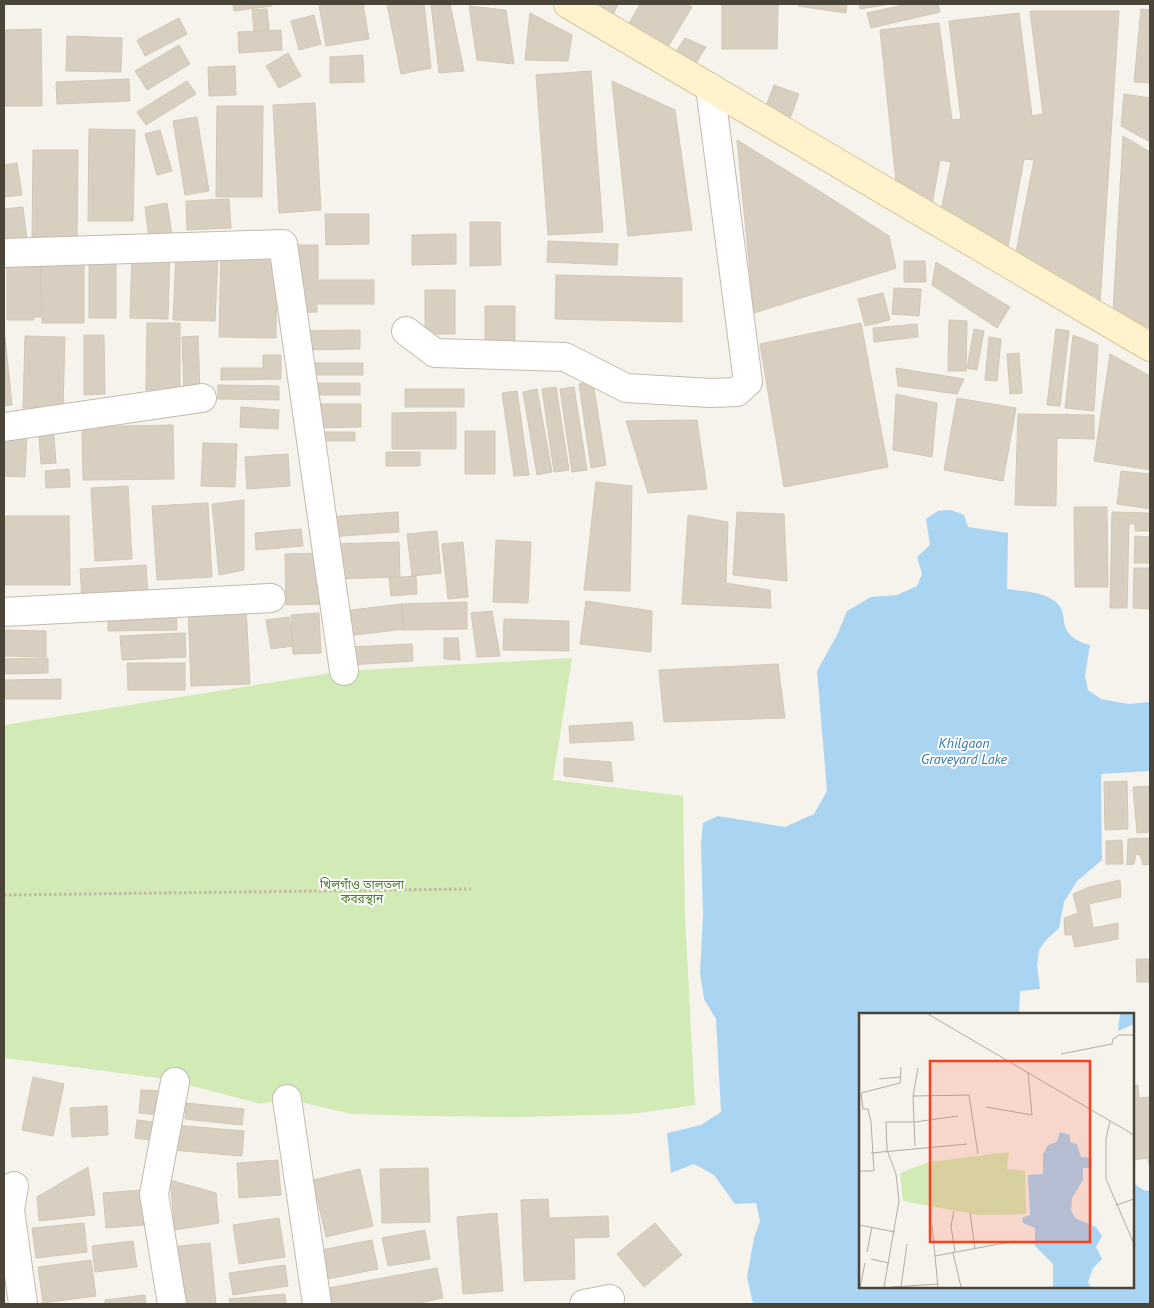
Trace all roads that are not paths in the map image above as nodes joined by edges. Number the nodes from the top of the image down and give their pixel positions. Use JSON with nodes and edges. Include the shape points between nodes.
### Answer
{"nodes":[{"id":1,"x":568,"y":4,"type":"edge"},
{"id":2,"x":710,"y":87,"type":"junction"},
{"id":3,"x":4,"y":254,"type":"edge"},
{"id":4,"x":406,"y":331,"type":"dead end"},
{"id":5,"x":1150,"y":347,"type":"edge"},
{"id":6,"x":202,"y":398,"type":"dead end"},
{"id":7,"x":4,"y":427,"type":"edge"},
{"id":8,"x":271,"y":598,"type":"dead end"},
{"id":9,"x":4,"y":612,"type":"edge"},
{"id":10,"x":344,"y":671,"type":"dead end"},
{"id":11,"x":175,"y":1082,"type":"dead end"},
{"id":12,"x":287,"y":1099,"type":"dead end"},
{"id":13,"x":14,"y":1186,"type":"dead end"},
{"id":14,"x":24,"y":1304,"type":"edge"},
{"id":15,"x":172,"y":1304,"type":"edge"},
{"id":16,"x":317,"y":1304,"type":"edge"}],
"edges":[{"from":1,"to":2,"type":"street"},
{"from":2,"to":4,"type":"street","via":[[748,382],[737,392],[626,388],[565,358],[434,353]]},
{"from":2,"to":5,"type":"street"},
{"from":3,"to":10,"type":"street","via":[[283,244]]},
{"from":6,"to":7,"type":"street"},
{"from":8,"to":9,"type":"street"},
{"from":11,"to":15,"type":"street","via":[[154,1194]]},
{"from":12,"to":16,"type":"street"},
{"from":13,"to":14,"type":"street","via":[[10,1210]]}]}
